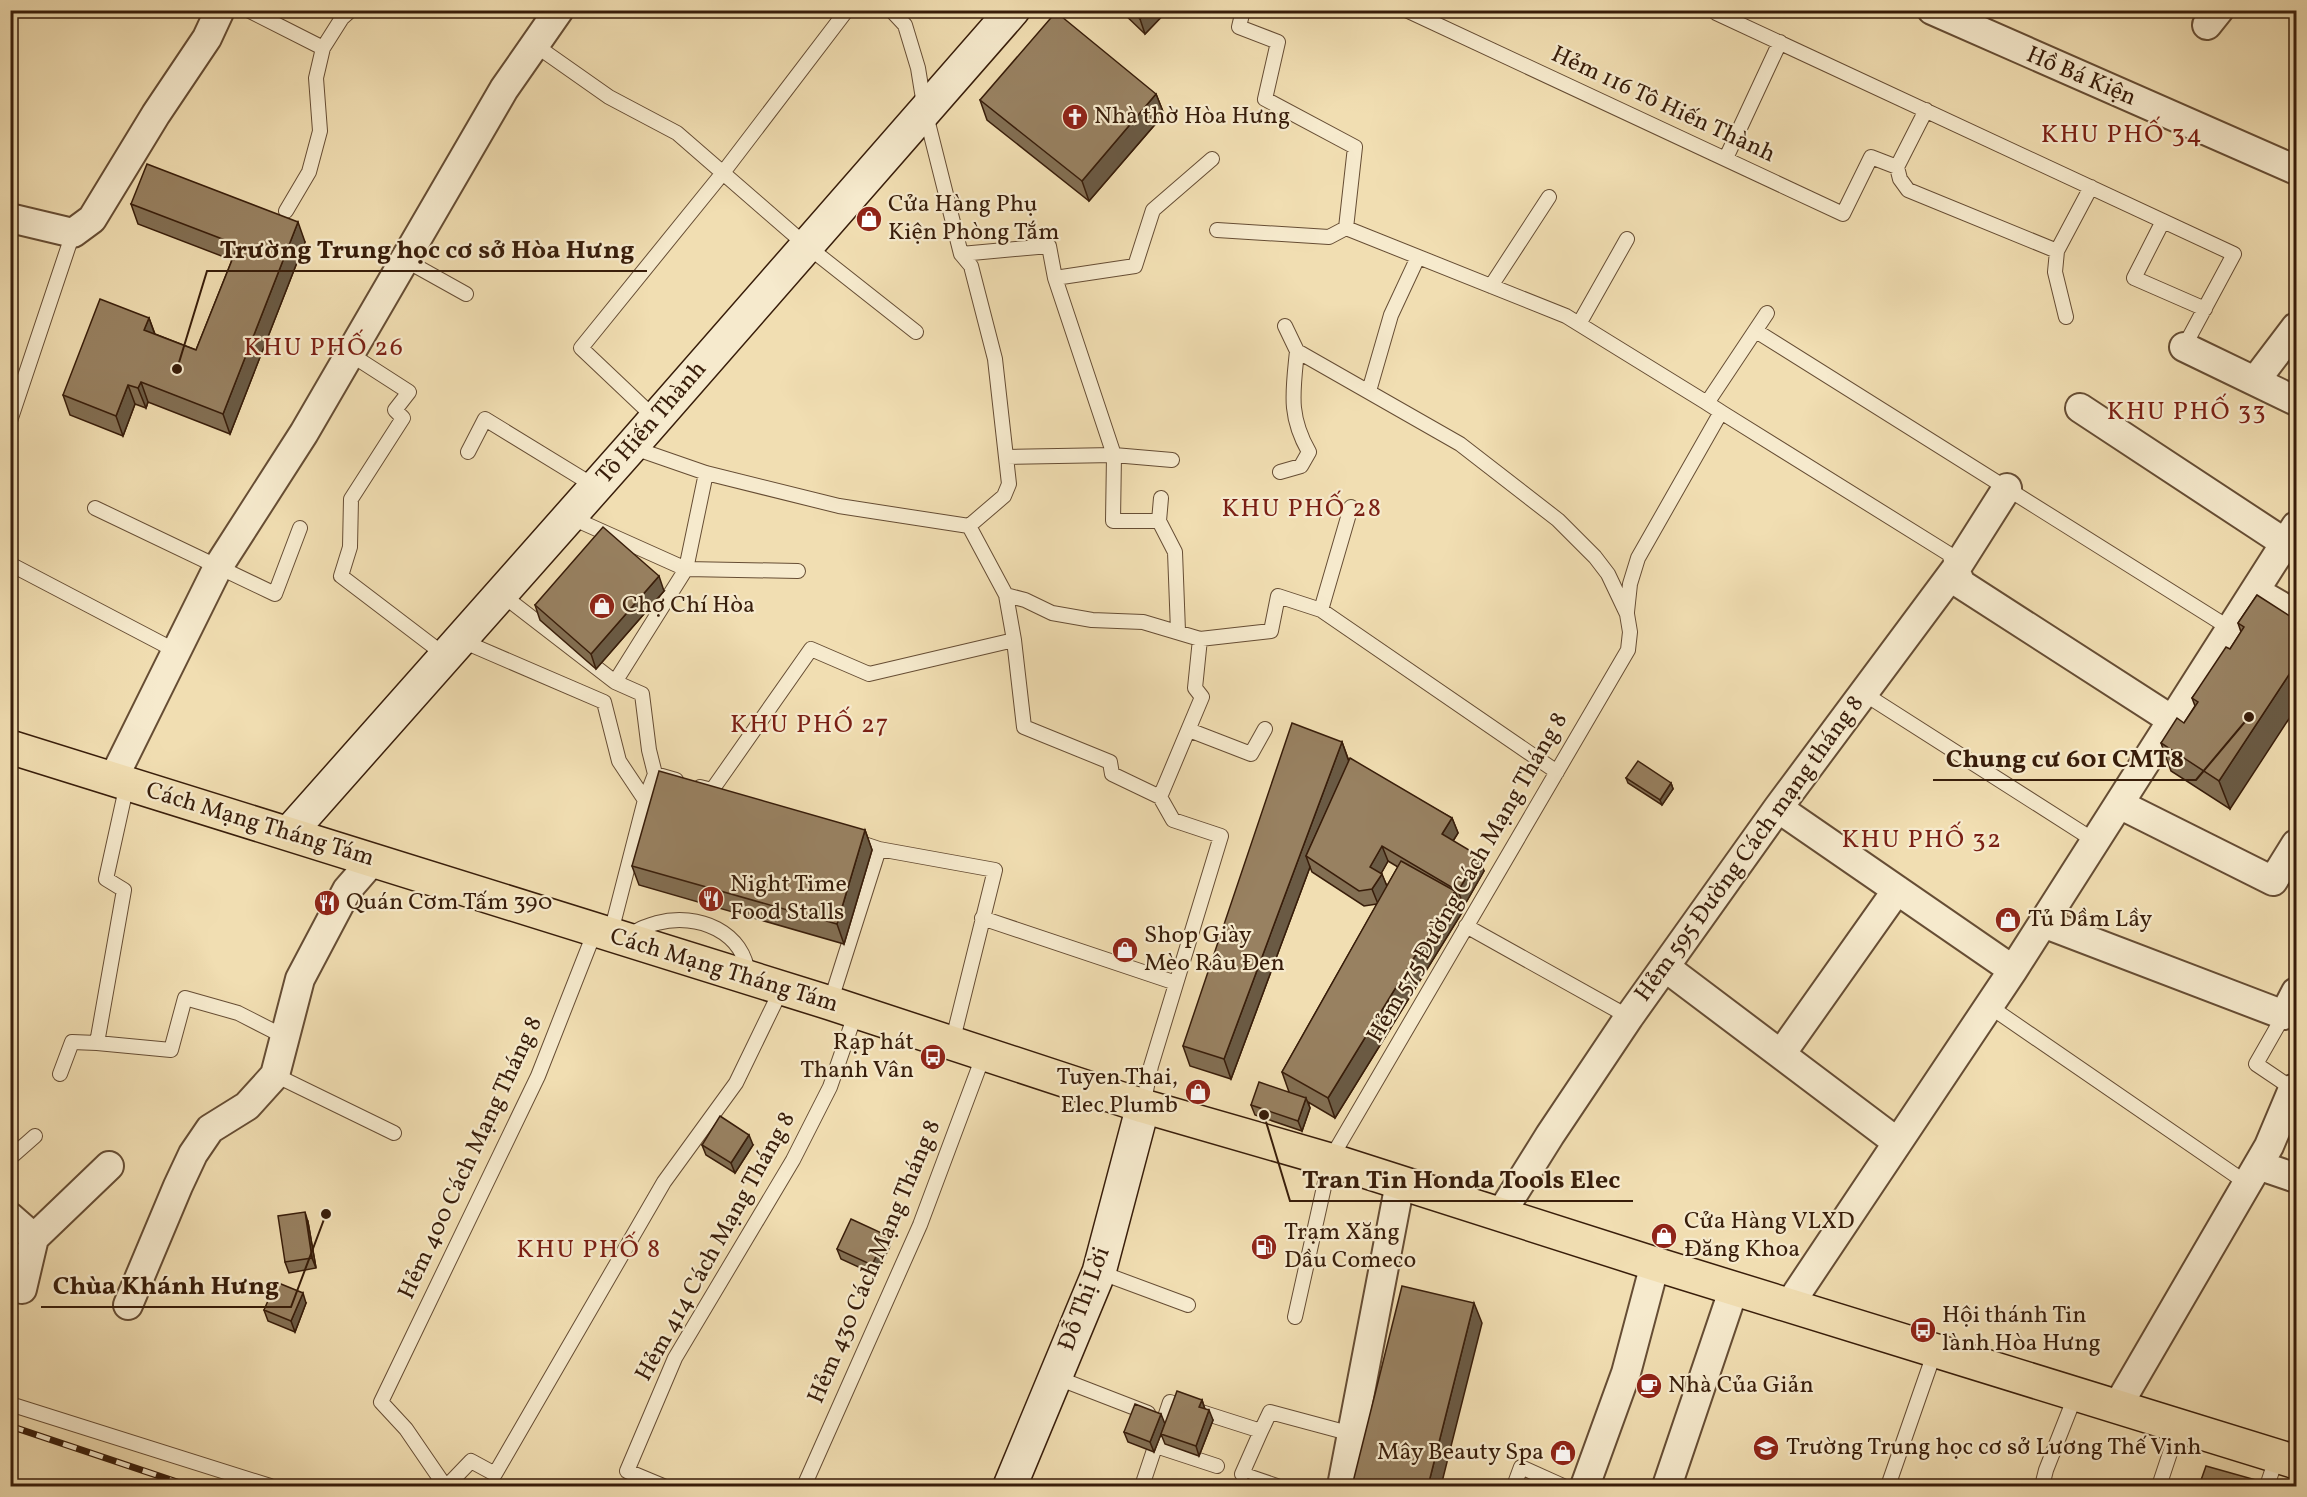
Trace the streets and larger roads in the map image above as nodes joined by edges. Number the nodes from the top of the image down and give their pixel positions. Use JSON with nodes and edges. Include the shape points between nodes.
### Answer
{"nodes":[{"id":1,"x":220,"y":10,"type":"edge"},
{"id":2,"x":559,"y":10,"type":"edge"},
{"id":3,"x":1013,"y":10,"type":"edge"},
{"id":4,"x":1932,"y":10,"type":"edge"},
{"id":5,"x":2296,"y":170,"type":"edge"},
{"id":6,"x":10,"y":218,"type":"edge"},
{"id":7,"x":2296,"y":327,"type":"edge"},
{"id":8,"x":2184,"y":347,"type":"road end"},
{"id":9,"x":2255,"y":381,"type":"junction"},
{"id":10,"x":2296,"y":401,"type":"edge"},
{"id":11,"x":2080,"y":408,"type":"dead end"},
{"id":12,"x":2007,"y":488,"type":"road end"},
{"id":13,"x":2291,"y":534,"type":"edge"},
{"id":14,"x":1955,"y":570,"type":"junction"},
{"id":15,"x":2255,"y":591,"type":"junction"},
{"id":16,"x":2296,"y":615,"type":"edge"},
{"id":17,"x":2172,"y":720,"type":"junction"},
{"id":18,"x":10,"y":747,"type":"edge"},
{"id":19,"x":120,"y":781,"type":"junction"},
{"id":20,"x":2119,"y":804,"type":"junction"},
{"id":21,"x":1778,"y":808,"type":"junction"},
{"id":22,"x":289,"y":834,"type":"junction"},
{"id":23,"x":2296,"y":844,"type":"edge"},
{"id":24,"x":373,"y":860,"type":"junction"},
{"id":25,"x":1897,"y":890,"type":"junction"},
{"id":26,"x":2043,"y":924,"type":"junction"},
{"id":27,"x":1665,"y":967,"type":"junction"},
{"id":28,"x":2013,"y":970,"type":"junction"},
{"id":29,"x":2290,"y":1003,"type":"edge"},
{"id":30,"x":1781,"y":1054,"type":"junction"},
{"id":31,"x":2293,"y":1089,"type":"road end"},
{"id":32,"x":1143,"y":1106,"type":"junction"},
{"id":33,"x":1898,"y":1142,"type":"junction"},
{"id":34,"x":109,"y":1166,"type":"dead end"},
{"id":35,"x":2253,"y":1175,"type":"junction"},
{"id":36,"x":2296,"y":1178,"type":"edge"},
{"id":37,"x":1400,"y":1183,"type":"junction"},
{"id":38,"x":1500,"y":1215,"type":"junction"},
{"id":39,"x":10,"y":1217,"type":"edge"},
{"id":40,"x":34,"y":1238,"type":"junction"},
{"id":41,"x":1655,"y":1264,"type":"junction"},
{"id":42,"x":1734,"y":1288,"type":"junction"},
{"id":43,"x":22,"y":1289,"type":"dead end"},
{"id":44,"x":128,"y":1305,"type":"dead end"},
{"id":45,"x":1789,"y":1305,"type":"junction"},
{"id":46,"x":2117,"y":1407,"type":"junction"},
{"id":47,"x":2280,"y":1468,"type":"edge"},
{"id":48,"x":1010,"y":1486,"type":"edge"},
{"id":49,"x":1342,"y":1486,"type":"edge"},
{"id":50,"x":1585,"y":1486,"type":"edge"},
{"id":51,"x":1667,"y":1486,"type":"edge"}],
"edges":[{"from":1,"to":6,"type":"street","via":[[207,38],[92,219],[73,233]]},
{"from":2,"to":19,"type":"street","via":[[504,89],[304,433],[218,567],[176,651]]},
{"from":3,"to":22,"type":"main road","name":"Tô Hiến Thành"},
{"from":4,"to":5,"type":"street","name":"Hồ Bá Kiện"},
{"from":7,"to":9,"type":"street"},
{"from":8,"to":9,"type":"street"},
{"from":9,"to":10,"type":"street"},
{"from":11,"to":13,"type":"street"},
{"from":12,"to":14,"type":"street","name":"Hẻm 595 Đường Cách mạng tháng 8"},
{"from":13,"to":15,"type":"street"},
{"from":14,"to":17,"type":"street","via":[[1961,584]]},
{"from":14,"to":21,"type":"street","name":"Hẻm 595 Đường Cách mạng tháng 8"},
{"from":15,"to":16,"type":"street"},
{"from":15,"to":17,"type":"street"},
{"from":17,"to":20,"type":"street"},
{"from":18,"to":19,"type":"main road","name":"Cách Mạng Tháng Tám"},
{"from":19,"to":22,"type":"main road","name":"Cách Mạng Tháng Tám"},
{"from":20,"to":23,"type":"street","via":[[2273,881]]},
{"from":20,"to":26,"type":"street"},
{"from":21,"to":25,"type":"street","name":"Hẻm 595 Đường Cách mạng tháng 8"},
{"from":21,"to":27,"type":"street","name":"Hẻm 595 Đường Cách mạng tháng 8"},
{"from":22,"to":24,"type":"main road","name":"Cách Mạng Tháng Tám"},
{"from":24,"to":32,"type":"main road","name":"Cách Mạng Tháng Tám","via":[[843,1007]]},
{"from":24,"to":44,"type":"street","via":[[347,890],[300,978],[275,1075],[247,1107],[210,1129],[193,1154]]},
{"from":25,"to":28,"type":"street","name":"Hẻm 595 Đường Cách mạng tháng 8"},
{"from":25,"to":30,"type":"street"},
{"from":26,"to":28,"type":"street"},
{"from":26,"to":29,"type":"street"},
{"from":27,"to":30,"type":"street"},
{"from":27,"to":38,"type":"street","name":"Hẻm 595 Đường Cách mạng tháng 8"},
{"from":28,"to":33,"type":"street"},
{"from":30,"to":33,"type":"street"},
{"from":31,"to":35,"type":"street"},
{"from":32,"to":37,"type":"main road","name":"Cách Mạng Tháng Tám"},
{"from":32,"to":48,"type":"main road","name":"Đỗ Thị Lời","via":[[1099,1272]]},
{"from":33,"to":45,"type":"street"},
{"from":34,"to":40,"type":"street"},
{"from":35,"to":36,"type":"street"},
{"from":35,"to":46,"type":"street"},
{"from":37,"to":38,"type":"main road","name":"Cách Mạng Tháng Tám"},
{"from":37,"to":49,"type":"street"},
{"from":38,"to":41,"type":"main road","name":"Cách Mạng Tháng Tám"},
{"from":39,"to":40,"type":"street"},
{"from":40,"to":43,"type":"street"},
{"from":41,"to":42,"type":"main road","name":"Cách Mạng Tháng Tám"},
{"from":41,"to":50,"type":"street","via":[[1626,1373]]},
{"from":42,"to":45,"type":"main road","name":"Cách Mạng Tháng Tám"},
{"from":42,"to":51,"type":"street"},
{"from":45,"to":46,"type":"main road","name":"Cách Mạng Tháng Tám"},
{"from":46,"to":47,"type":"main road","name":"Cách Mạng Tháng Tám","via":[[2179,1426]]}]}
